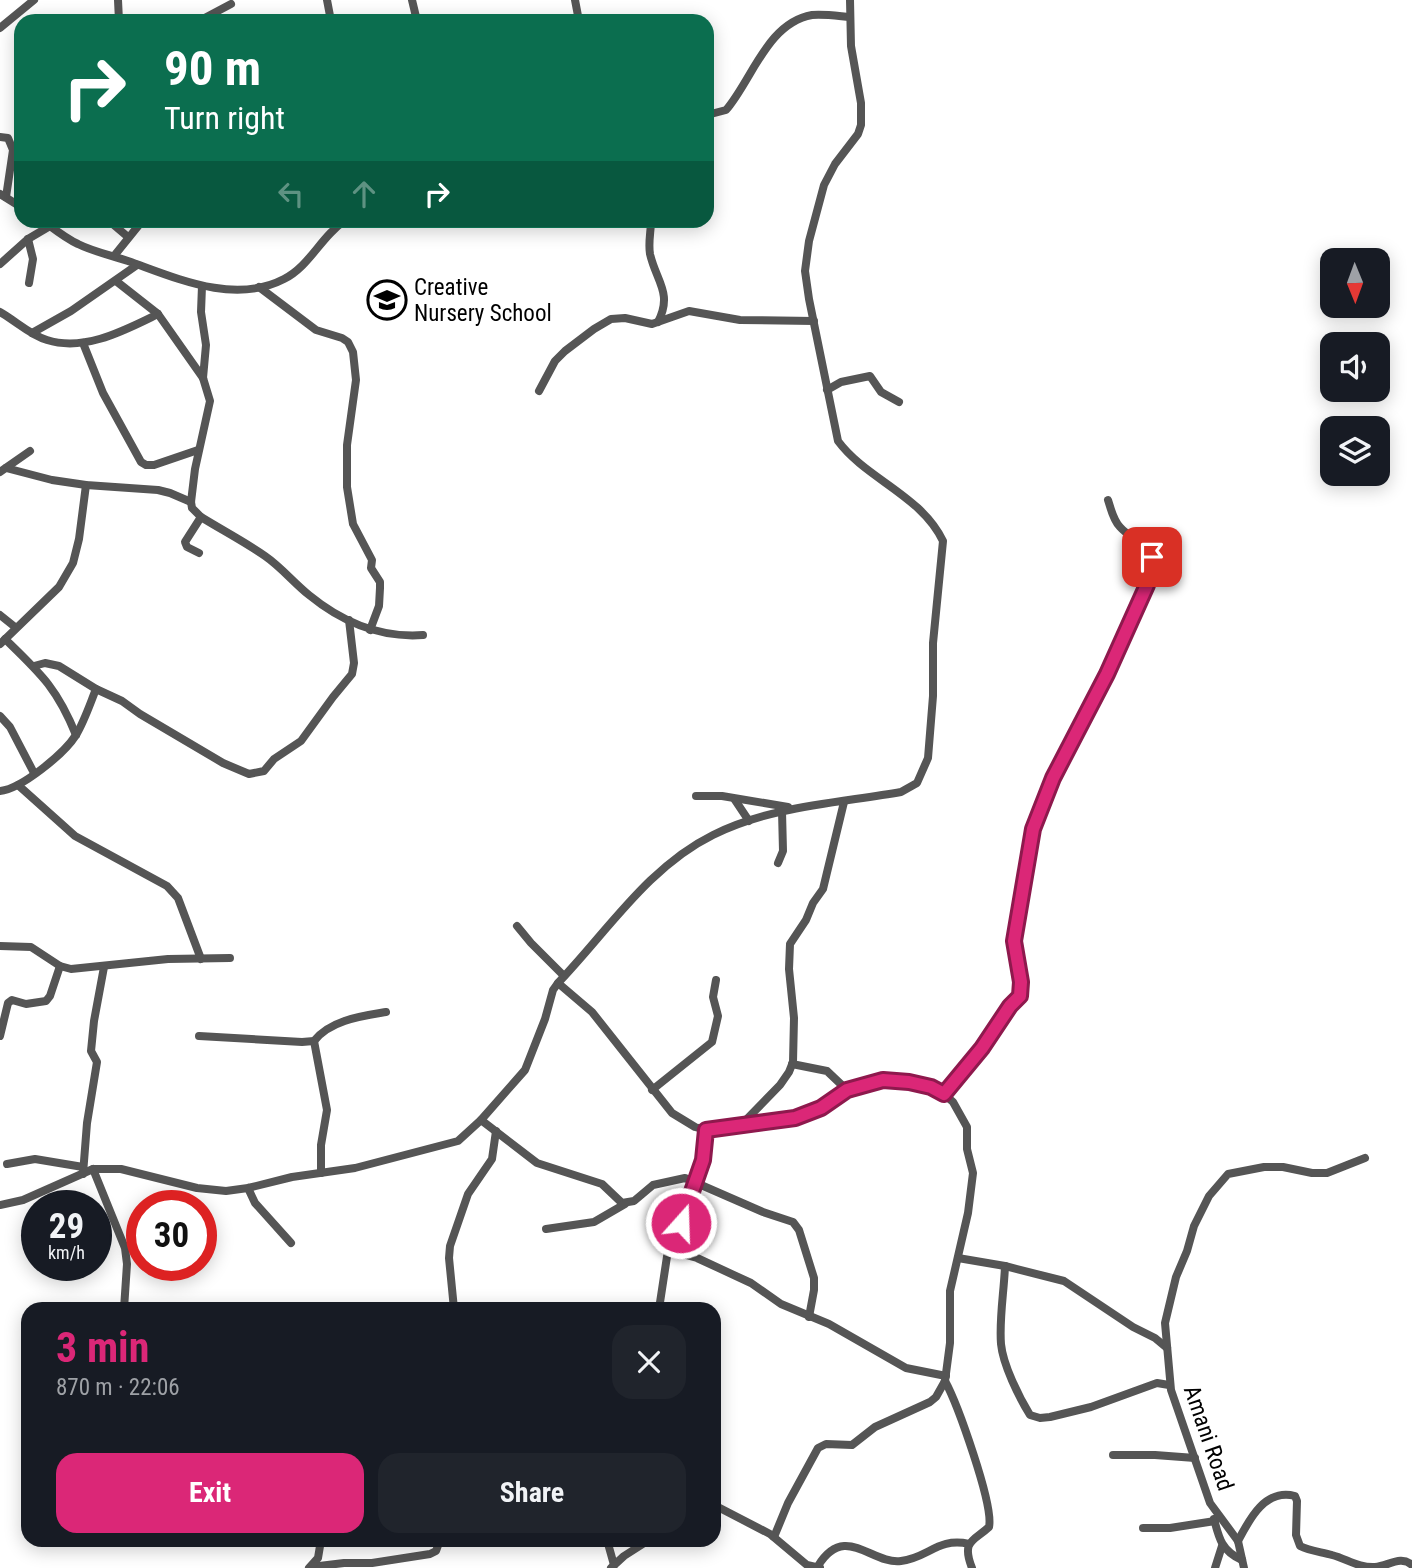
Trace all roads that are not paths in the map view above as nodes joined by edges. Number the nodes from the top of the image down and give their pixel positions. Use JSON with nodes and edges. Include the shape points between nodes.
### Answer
{"nodes":[{"id":1,"x":34,"y":0,"type":"edge"},
{"id":2,"x":850,"y":0,"type":"edge"},
{"id":3,"x":231,"y":4,"type":"dead end"},
{"id":4,"x":16,"y":14,"type":"edge"},
{"id":5,"x":212,"y":14,"type":"edge"},
{"id":6,"x":14,"y":16,"type":"edge"},
{"id":7,"x":850,"y":17,"type":"junction"},
{"id":8,"x":9,"y":20,"type":"junction"},
{"id":9,"x":14,"y":22,"type":"edge"},
{"id":10,"x":0,"y":28,"type":"edge"},
{"id":11,"x":714,"y":114,"type":"edge"},
{"id":12,"x":0,"y":137,"type":"edge"},
{"id":13,"x":3,"y":196,"type":"edge"},
{"id":14,"x":47,"y":228,"type":"edge"},
{"id":15,"x":53,"y":228,"type":"edge"},
{"id":16,"x":117,"y":228,"type":"edge"},
{"id":17,"x":136,"y":228,"type":"edge"},
{"id":18,"x":336,"y":228,"type":"edge"},
{"id":19,"x":650,"y":228,"type":"edge"},
{"id":20,"x":128,"y":237,"type":"junction"},
{"id":21,"x":28,"y":239,"type":"junction"},
{"id":22,"x":114,"y":257,"type":"junction"},
{"id":23,"x":0,"y":264,"type":"edge"},
{"id":24,"x":137,"y":265,"type":"junction"},
{"id":25,"x":116,"y":281,"type":"junction"},
{"id":26,"x":29,"y":283,"type":"dead end"},
{"id":27,"x":202,"y":286,"type":"junction"},
{"id":28,"x":259,"y":287,"type":"junction"},
{"id":29,"x":0,"y":312,"type":"edge"},
{"id":30,"x":158,"y":314,"type":"junction"},
{"id":31,"x":814,"y":321,"type":"junction"},
{"id":32,"x":658,"y":322,"type":"junction"},
{"id":33,"x":32,"y":334,"type":"junction"},
{"id":34,"x":83,"y":342,"type":"junction"},
{"id":35,"x":202,"y":378,"type":"junction"},
{"id":36,"x":827,"y":390,"type":"junction"},
{"id":37,"x":539,"y":391,"type":"dead end"},
{"id":38,"x":899,"y":402,"type":"dead end"},
{"id":39,"x":198,"y":450,"type":"junction"},
{"id":40,"x":30,"y":451,"type":"dead end"},
{"id":41,"x":3,"y":470,"type":"edge"},
{"id":42,"x":86,"y":485,"type":"junction"},
{"id":43,"x":1108,"y":500,"type":"dead end"},
{"id":44,"x":191,"y":502,"type":"junction"},
{"id":45,"x":201,"y":517,"type":"junction"},
{"id":46,"x":198,"y":553,"type":"dead end"},
{"id":47,"x":0,"y":615,"type":"edge"},
{"id":48,"x":349,"y":620,"type":"junction"},
{"id":49,"x":15,"y":627,"type":"junction"},
{"id":50,"x":370,"y":630,"type":"junction"},
{"id":51,"x":423,"y":635,"type":"dead end"},
{"id":52,"x":2,"y":642,"type":"edge"},
{"id":53,"x":34,"y":666,"type":"junction"},
{"id":54,"x":96,"y":689,"type":"junction"},
{"id":55,"x":0,"y":716,"type":"edge"},
{"id":56,"x":76,"y":736,"type":"junction"},
{"id":57,"x":34,"y":773,"type":"junction"},
{"id":58,"x":18,"y":785,"type":"junction"},
{"id":59,"x":0,"y":791,"type":"edge"},
{"id":60,"x":696,"y":796,"type":"dead end"},
{"id":61,"x":735,"y":800,"type":"junction"},
{"id":62,"x":844,"y":802,"type":"junction"},
{"id":63,"x":795,"y":808,"type":"junction"},
{"id":64,"x":782,"y":811,"type":"junction"},
{"id":65,"x":749,"y":821,"type":"junction"},
{"id":66,"x":778,"y":863,"type":"dead end"},
{"id":67,"x":517,"y":926,"type":"dead end"},
{"id":68,"x":0,"y":946,"type":"edge"},
{"id":69,"x":230,"y":958,"type":"dead end"},
{"id":70,"x":201,"y":959,"type":"junction"},
{"id":71,"x":60,"y":966,"type":"junction"},
{"id":72,"x":104,"y":967,"type":"junction"},
{"id":73,"x":561,"y":979,"type":"junction"},
{"id":74,"x":716,"y":980,"type":"dead end"},
{"id":75,"x":386,"y":1012,"type":"dead end"},
{"id":76,"x":199,"y":1035,"type":"dead end"},
{"id":77,"x":0,"y":1036,"type":"edge"},
{"id":78,"x":314,"y":1041,"type":"junction"},
{"id":79,"x":792,"y":1064,"type":"junction"},
{"id":80,"x":652,"y":1090,"type":"junction"},
{"id":81,"x":847,"y":1090,"type":"junction"},
{"id":82,"x":944,"y":1094,"type":"junction"},
{"id":83,"x":481,"y":1120,"type":"junction"},
{"id":84,"x":742,"y":1124,"type":"junction"},
{"id":85,"x":706,"y":1130,"type":"junction"},
{"id":86,"x":496,"y":1131,"type":"junction"},
{"id":87,"x":1365,"y":1158,"type":"dead end"},
{"id":88,"x":7,"y":1164,"type":"dead end"},
{"id":89,"x":93,"y":1169,"type":"junction"},
{"id":90,"x":83,"y":1170,"type":"junction"},
{"id":91,"x":321,"y":1173,"type":"junction"},
{"id":92,"x":694,"y":1181,"type":"junction"},
{"id":93,"x":248,"y":1188,"type":"junction"},
{"id":94,"x":625,"y":1204,"type":"junction"},
{"id":95,"x":0,"y":1205,"type":"edge"},
{"id":96,"x":546,"y":1229,"type":"dead end"},
{"id":97,"x":290,"y":1242,"type":"dead end"},
{"id":98,"x":668,"y":1250,"type":"junction"},
{"id":99,"x":958,"y":1258,"type":"junction"},
{"id":100,"x":1005,"y":1266,"type":"junction"},
{"id":101,"x":124,"y":1302,"type":"edge"},
{"id":102,"x":453,"y":1302,"type":"edge"},
{"id":103,"x":660,"y":1302,"type":"edge"},
{"id":104,"x":809,"y":1317,"type":"junction"},
{"id":105,"x":1167,"y":1348,"type":"junction"},
{"id":106,"x":945,"y":1379,"type":"junction"},
{"id":107,"x":1169,"y":1385,"type":"junction"},
{"id":108,"x":1113,"y":1455,"type":"dead end"},
{"id":109,"x":1195,"y":1458,"type":"junction"},
{"id":110,"x":1210,"y":1503,"type":"junction"},
{"id":111,"x":721,"y":1508,"type":"edge"},
{"id":112,"x":731,"y":1513,"type":"junction"},
{"id":113,"x":721,"y":1514,"type":"edge"},
{"id":114,"x":1215,"y":1521,"type":"junction"},
{"id":115,"x":1143,"y":1528,"type":"dead end"},
{"id":116,"x":774,"y":1537,"type":"junction"},
{"id":117,"x":1237,"y":1541,"type":"junction"},
{"id":118,"x":969,"y":1544,"type":"junction"},
{"id":119,"x":1222,"y":1546,"type":"junction"},
{"id":120,"x":320,"y":1547,"type":"edge"},
{"id":121,"x":438,"y":1547,"type":"edge"},
{"id":122,"x":608,"y":1547,"type":"edge"},
{"id":123,"x":639,"y":1547,"type":"edge"},
{"id":124,"x":1243,"y":1564,"type":"edge"},
{"id":125,"x":1412,"y":1565,"type":"edge"},
{"id":126,"x":612,"y":1566,"type":"edge"},
{"id":127,"x":1354,"y":1566,"type":"edge"},
{"id":128,"x":819,"y":1567,"type":"edge"},
{"id":129,"x":310,"y":1568,"type":"edge"},
{"id":130,"x":972,"y":1568,"type":"edge"},
{"id":131,"x":1215,"y":1568,"type":"edge"}],
"edges":[{"from":1,"to":4,"type":"street"},
{"from":2,"to":7,"type":"street"},
{"from":3,"to":5,"type":"street"},
{"from":6,"to":8,"type":"street"},
{"from":7,"to":11,"type":"street","via":[[808,16],[788,27],[771,42],[730,105]]},
{"from":7,"to":31,"type":"street","via":[[862,116],[858,134],[829,173],[813,222],[805,271]]},
{"from":8,"to":9,"type":"street"},
{"from":8,"to":10,"type":"street"},
{"from":12,"to":13,"type":"street","via":[[12,143]]},
{"from":14,"to":21,"type":"street"},
{"from":15,"to":22,"type":"street","via":[[75,243]]},
{"from":16,"to":20,"type":"street"},
{"from":17,"to":20,"type":"street"},
{"from":18,"to":28,"type":"street","via":[[294,273]]},
{"from":19,"to":32,"type":"street","via":[[649,249],[664,292]]},
{"from":20,"to":22,"type":"street"},
{"from":21,"to":23,"type":"street"},
{"from":21,"to":26,"type":"street","via":[[33,259]]},
{"from":22,"to":24,"type":"street"},
{"from":24,"to":25,"type":"street"},
{"from":24,"to":27,"type":"street"},
{"from":25,"to":30,"type":"street"},
{"from":25,"to":33,"type":"street"},
{"from":27,"to":28,"type":"street"},
{"from":27,"to":35,"type":"street","via":[[206,345]]},
{"from":28,"to":50,"type":"street","via":[[316,330],[348,342],[353,352],[356,380],[346,476],[353,524],[380,583],[379,606]]},
{"from":29,"to":33,"type":"street"},
{"from":30,"to":34,"type":"street","via":[[113,335]]},
{"from":30,"to":35,"type":"street"},
{"from":31,"to":32,"type":"street","via":[[740,320],[690,311]]},
{"from":31,"to":36,"type":"street"},
{"from":32,"to":37,"type":"street","via":[[625,318],[605,322],[555,361]]},
{"from":33,"to":34,"type":"street","via":[[47,340]]},
{"from":34,"to":39,"type":"street","via":[[103,393],[141,462],[154,464]]},
{"from":35,"to":39,"type":"street","via":[[210,401]]},
{"from":36,"to":38,"type":"street","via":[[870,376],[881,393]]},
{"from":36,"to":62,"type":"street","via":[[838,441],[923,514],[944,548],[933,643],[928,758],[909,789]]},
{"from":39,"to":44,"type":"street"},
{"from":40,"to":41,"type":"street"},
{"from":41,"to":42,"type":"street"},
{"from":42,"to":44,"type":"street","via":[[158,490]]},
{"from":42,"to":49,"type":"street","via":[[73,563],[60,587]]},
{"from":43,"to":82,"type":"street","via":[[1120,527],[1151,554],[1152,570],[1033,829],[1014,941],[1020,996]]},
{"from":44,"to":45,"type":"street"},
{"from":45,"to":46,"type":"street","via":[[185,542]]},
{"from":45,"to":48,"type":"street","via":[[265,556],[310,596]]},
{"from":47,"to":49,"type":"street"},
{"from":48,"to":50,"type":"street"},
{"from":48,"to":54,"type":"street","via":[[352,674],[301,741],[258,773],[235,770]]},
{"from":49,"to":52,"type":"street"},
{"from":50,"to":51,"type":"street"},
{"from":52,"to":53,"type":"street"},
{"from":53,"to":54,"type":"street","via":[[51,663]]},
{"from":53,"to":56,"type":"street","via":[[60,698]]},
{"from":54,"to":56,"type":"street"},
{"from":55,"to":57,"type":"street"},
{"from":56,"to":57,"type":"street"},
{"from":57,"to":58,"type":"street"},
{"from":58,"to":59,"type":"street"},
{"from":58,"to":70,"type":"street","via":[[75,836],[167,886],[178,898]]},
{"from":60,"to":61,"type":"street"},
{"from":61,"to":63,"type":"street"},
{"from":61,"to":65,"type":"street"},
{"from":62,"to":63,"type":"street"},
{"from":62,"to":79,"type":"street","via":[[825,885],[790,944]]},
{"from":63,"to":64,"type":"street"},
{"from":64,"to":65,"type":"street"},
{"from":64,"to":66,"type":"street","via":[[783,852]]},
{"from":65,"to":73,"type":"street","via":[[714,834],[676,858],[618,913]]},
{"from":67,"to":73,"type":"street"},
{"from":68,"to":71,"type":"street","via":[[31,947]]},
{"from":69,"to":70,"type":"street"},
{"from":70,"to":72,"type":"street"},
{"from":71,"to":72,"type":"street"},
{"from":71,"to":77,"type":"street","via":[[46,1001],[8,1003]]},
{"from":72,"to":90,"type":"street","via":[[90,1051],[97,1062]]},
{"from":73,"to":80,"type":"street"},
{"from":73,"to":83,"type":"street","via":[[525,1070]]},
{"from":74,"to":80,"type":"street","via":[[713,997],[718,1016],[712,1042]]},
{"from":75,"to":78,"type":"street","via":[[331,1027]]},
{"from":76,"to":78,"type":"street"},
{"from":78,"to":91,"type":"street","via":[[327,1110]]},
{"from":79,"to":81,"type":"street","via":[[826,1071]]},
{"from":79,"to":84,"type":"street","via":[[780,1085]]},
{"from":80,"to":85,"type":"street","via":[[680,1120]]},
{"from":81,"to":82,"type":"street","via":[[883,1080],[931,1087]]},
{"from":81,"to":84,"type":"street","via":[[821,1108],[795,1118]]},
{"from":82,"to":99,"type":"street","via":[[964,1119],[973,1173]]},
{"from":83,"to":86,"type":"street"},
{"from":83,"to":91,"type":"street","via":[[458,1141]]},
{"from":84,"to":85,"type":"street"},
{"from":85,"to":92,"type":"street","via":[[703,1160]]},
{"from":86,"to":94,"type":"street","via":[[544,1167],[599,1182]]},
{"from":86,"to":102,"type":"street","via":[[492,1158],[468,1194],[450,1246]]},
{"from":87,"to":105,"type":"street","name":"Amani Road","via":[[1326,1173],[1264,1167],[1227,1174],[1209,1196],[1175,1277],[1167,1311]]},
{"from":88,"to":90,"type":"street","via":[[35,1158]]},
{"from":89,"to":90,"type":"street"},
{"from":89,"to":93,"type":"street","via":[[121,1169],[197,1188]]},
{"from":89,"to":101,"type":"street","via":[[125,1248]]},
{"from":90,"to":95,"type":"street","via":[[23,1200]]},
{"from":91,"to":93,"type":"street"},
{"from":92,"to":94,"type":"street","via":[[685,1178],[659,1183]]},
{"from":92,"to":98,"type":"street"},
{"from":92,"to":104,"type":"street","via":[[796,1225],[814,1278]]},
{"from":93,"to":97,"type":"street"},
{"from":94,"to":96,"type":"street","via":[[596,1222]]},
{"from":98,"to":103,"type":"street"},
{"from":98,"to":104,"type":"street","via":[[751,1283]]},
{"from":99,"to":100,"type":"street"},
{"from":99,"to":106,"type":"street","via":[[950,1291]]},
{"from":100,"to":105,"type":"street","via":[[1064,1281]]},
{"from":100,"to":107,"type":"street","via":[[1002,1351],[1030,1415],[1050,1417],[1157,1383]]},
{"from":104,"to":106,"type":"street","via":[[906,1367]]},
{"from":105,"to":107,"type":"street","name":"Amani Road"},
{"from":106,"to":116,"type":"street","via":[[930,1402],[875,1427],[852,1445],[818,1448]]},
{"from":106,"to":118,"type":"street","via":[[988,1503],[988,1530]]},
{"from":107,"to":109,"type":"street","name":"Amani Road"},
{"from":108,"to":109,"type":"street"},
{"from":109,"to":110,"type":"street","name":"Amani Road"},
{"from":110,"to":114,"type":"street"},
{"from":110,"to":117,"type":"street","name":"Amani Road"},
{"from":111,"to":112,"type":"street"},
{"from":112,"to":113,"type":"street"},
{"from":112,"to":116,"type":"street"},
{"from":114,"to":115,"type":"street"},
{"from":114,"to":119,"type":"street"},
{"from":116,"to":128,"type":"street","via":[[807,1565]]},
{"from":117,"to":124,"type":"street","name":"Amani Road"},
{"from":117,"to":127,"type":"street","via":[[1262,1504],[1289,1494],[1297,1501],[1300,1546]]},
{"from":118,"to":128,"type":"street","via":[[949,1542],[900,1562],[851,1546],[829,1553]]},
{"from":118,"to":130,"type":"street"},
{"from":119,"to":124,"type":"street"},
{"from":119,"to":131,"type":"street"},
{"from":120,"to":129,"type":"street"},
{"from":121,"to":129,"type":"street","via":[[430,1554]]},
{"from":122,"to":126,"type":"street"},
{"from":123,"to":126,"type":"street"},
{"from":125,"to":127,"type":"street","via":[[1403,1560],[1376,1567]]}]}
